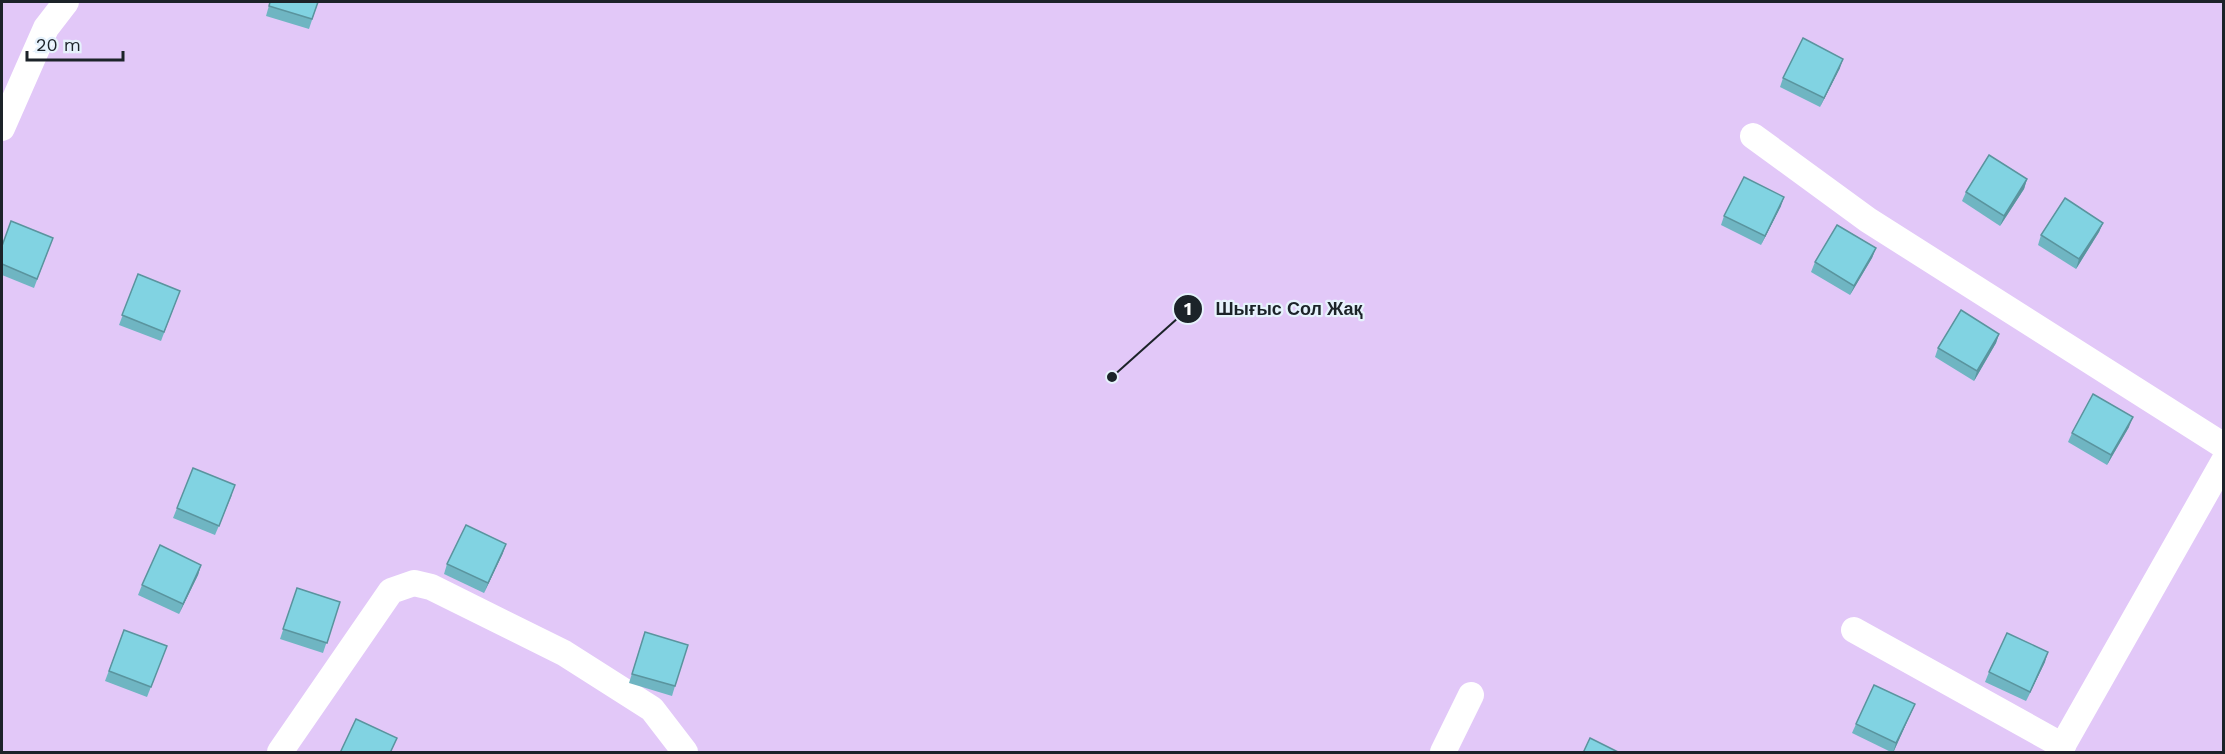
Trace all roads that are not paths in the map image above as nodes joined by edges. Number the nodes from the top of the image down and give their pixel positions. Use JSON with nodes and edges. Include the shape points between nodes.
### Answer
{"nodes":[{"id":1,"x":66,"y":2,"type":"edge"},
{"id":2,"x":2,"y":128,"type":"edge"},
{"id":3,"x":1753,"y":136,"type":"dead end"},
{"id":4,"x":2223,"y":446,"type":"edge"},
{"id":5,"x":2223,"y":461,"type":"edge"},
{"id":6,"x":1854,"y":630,"type":"dead end"},
{"id":7,"x":1472,"y":695,"type":"dead end"},
{"id":8,"x":2061,"y":750,"type":"edge"},
{"id":9,"x":280,"y":753,"type":"edge"},
{"id":10,"x":685,"y":753,"type":"edge"},
{"id":11,"x":1443,"y":753,"type":"edge"}],
"edges":[{"from":1,"to":2,"type":"street","via":[[46,28]]},
{"from":3,"to":4,"type":"street","via":[[1868,220]]},
{"from":5,"to":8,"type":"street"},
{"from":6,"to":8,"type":"street"},
{"from":7,"to":11,"type":"street"},
{"from":9,"to":10,"type":"street","via":[[391,591],[414,583],[431,587],[564,653],[652,709]]}]}
